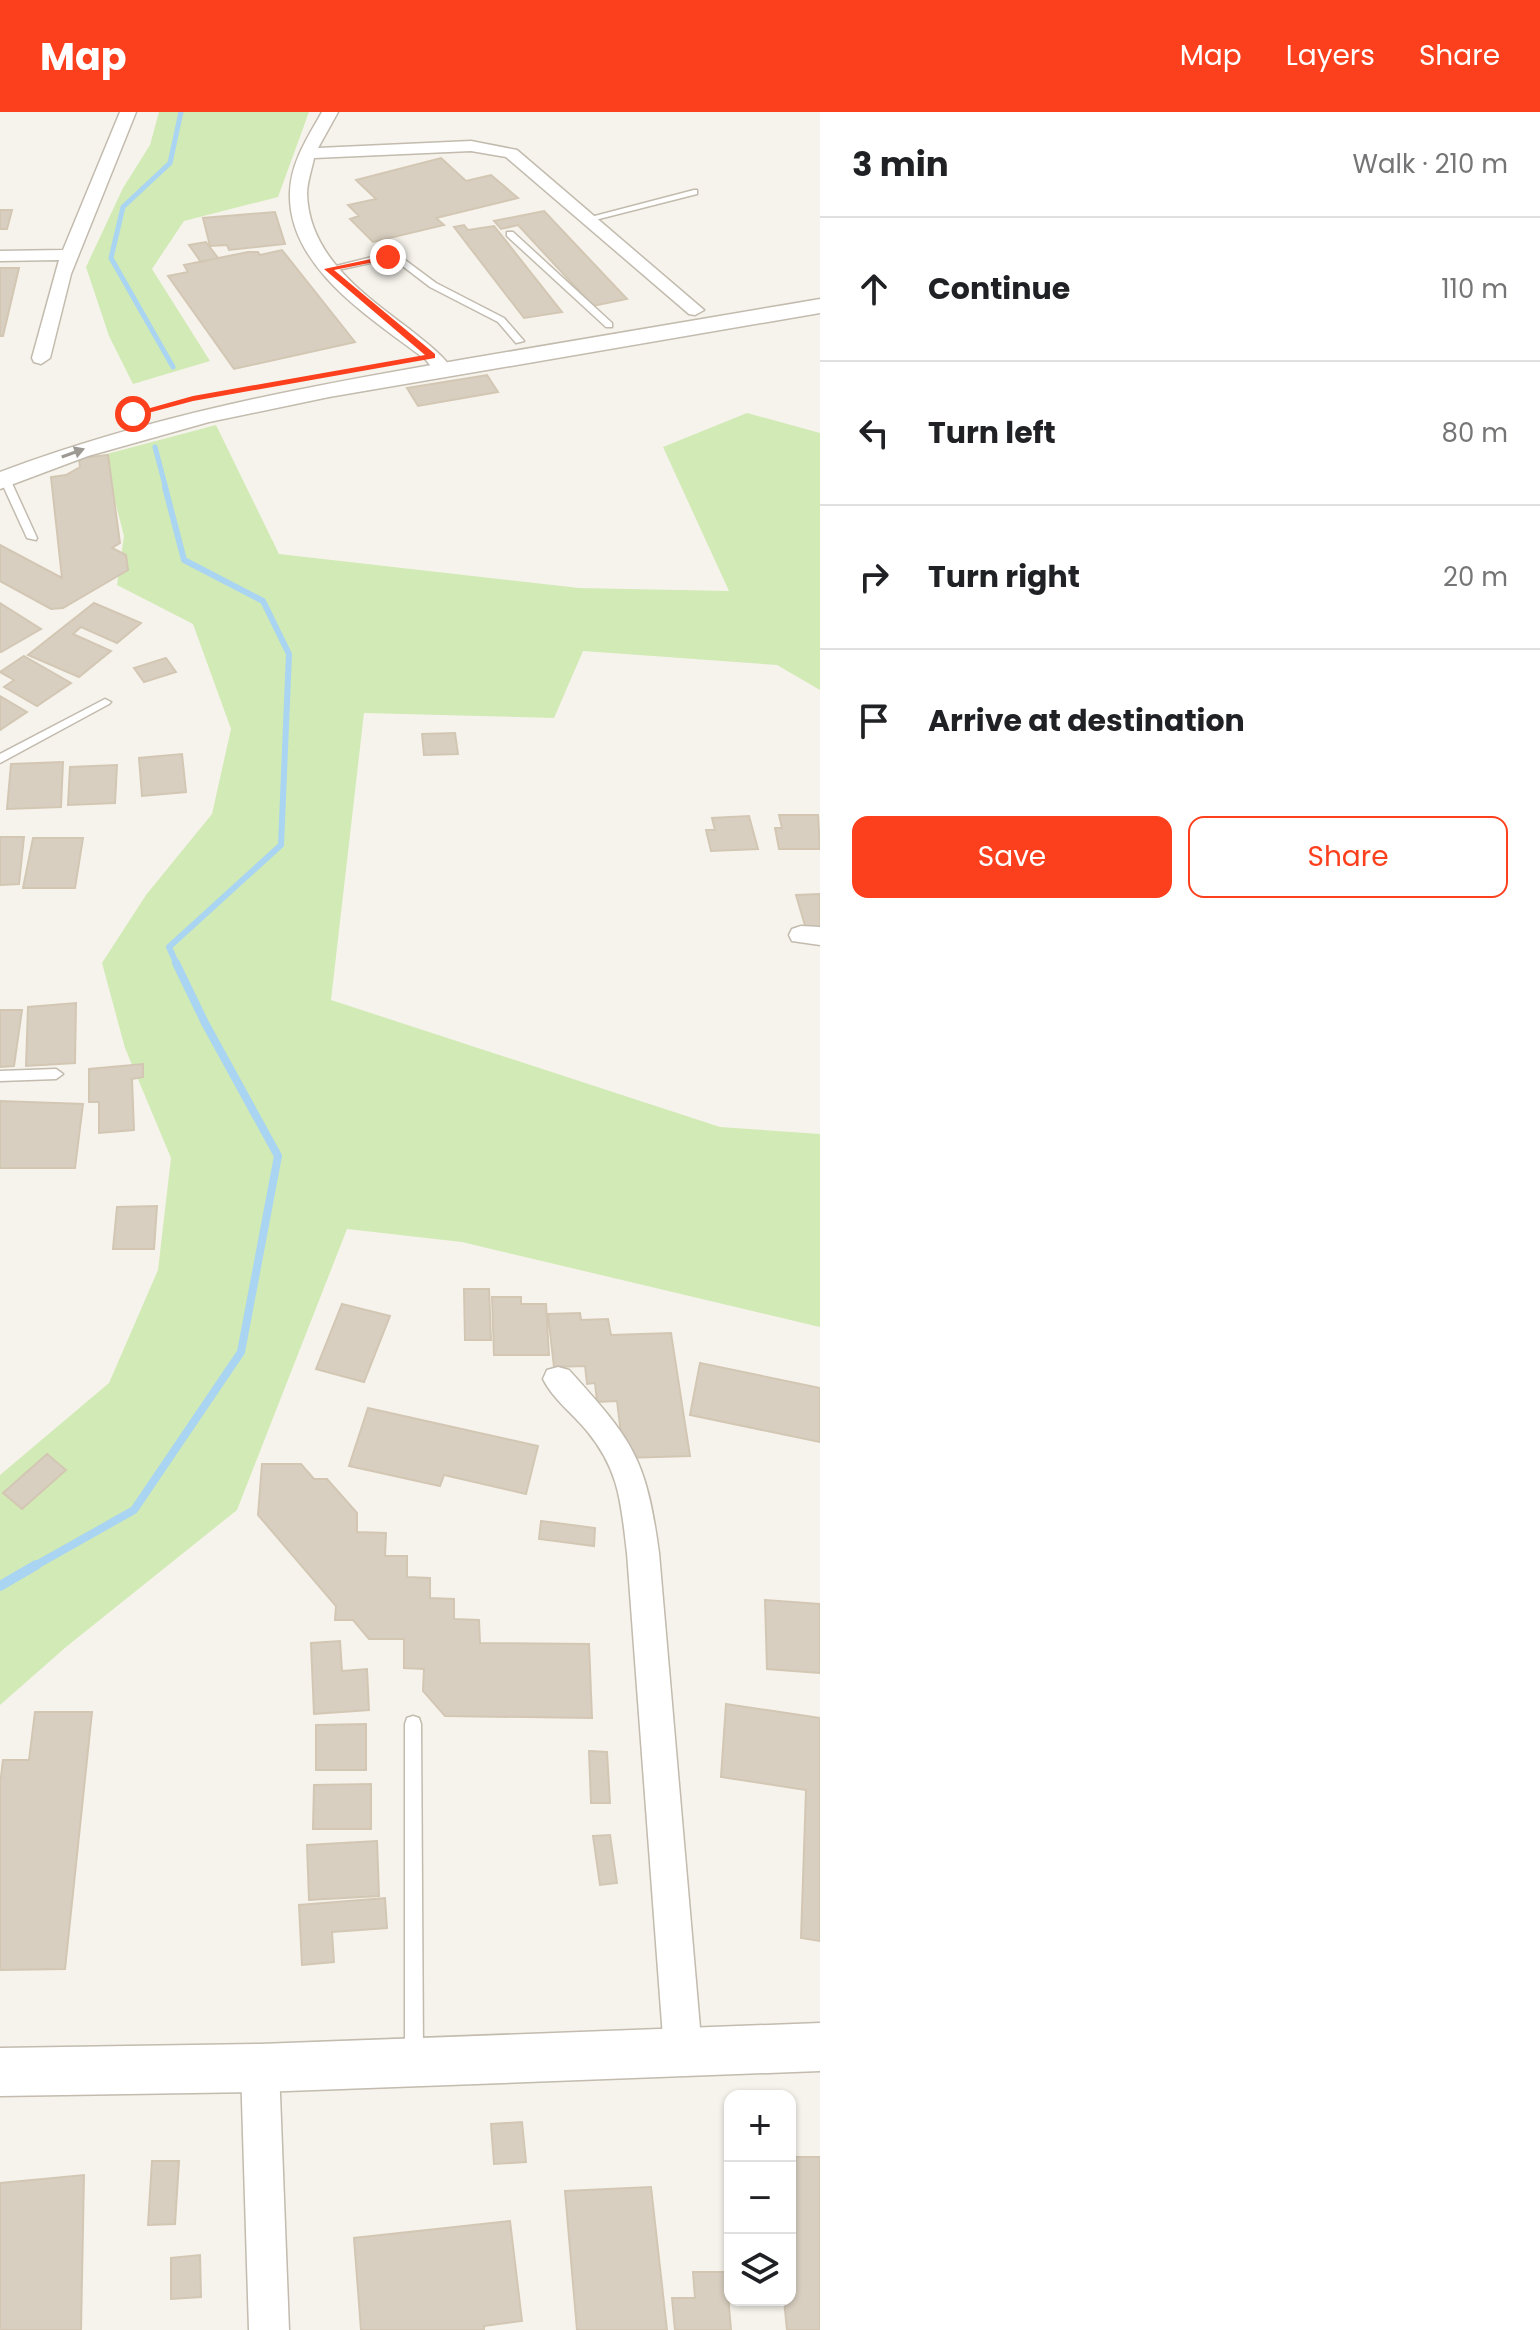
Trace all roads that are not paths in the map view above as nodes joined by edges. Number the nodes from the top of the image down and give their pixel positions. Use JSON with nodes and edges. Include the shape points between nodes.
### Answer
{"nodes":[{"id":1,"x":128,"y":112,"type":"edge"},
{"id":2,"x":330,"y":112,"type":"edge"},
{"id":3,"x":307,"y":153,"type":"junction"},
{"id":4,"x":694,"y":192,"type":"dead end"},
{"id":5,"x":591,"y":218,"type":"junction"},
{"id":6,"x":510,"y":234,"type":"dead end"},
{"id":7,"x":69,"y":255,"type":"junction"},
{"id":8,"x":0,"y":256,"type":"edge"},
{"id":9,"x":328,"y":269,"type":"junction"},
{"id":10,"x":820,"y":289,"type":"edge"},
{"id":11,"x":820,"y":306,"type":"edge"},
{"id":12,"x":695,"y":310,"type":"junction"},
{"id":13,"x":609,"y":325,"type":"junction"},
{"id":14,"x":519,"y":341,"type":"junction"},
{"id":15,"x":41,"y":358,"type":"dead end"},
{"id":16,"x":438,"y":363,"type":"junction"},
{"id":17,"x":2,"y":472,"type":"edge"},
{"id":18,"x":32,"y":538,"type":"dead end"},
{"id":19,"x":105,"y":702,"type":"dead end"},
{"id":20,"x":0,"y":759,"type":"edge"},
{"id":21,"x":56,"y":1074,"type":"dead end"},
{"id":22,"x":0,"y":1076,"type":"edge"},
{"id":23,"x":558,"y":1379,"type":"dead end"},
{"id":24,"x":413,"y":1724,"type":"dead end"},
{"id":25,"x":820,"y":2047,"type":"edge"},
{"id":26,"x":683,"y":2051,"type":"junction"},
{"id":27,"x":414,"y":2062,"type":"junction"},
{"id":28,"x":260,"y":2068,"type":"junction"},
{"id":29,"x":0,"y":2072,"type":"edge"},
{"id":30,"x":269,"y":2330,"type":"edge"}],
"edges":[{"from":1,"to":7,"type":"street"},
{"from":2,"to":3,"type":"street"},
{"from":3,"to":5,"type":"street","via":[[500,149],[521,159]]},
{"from":3,"to":9,"type":"street","via":[[297,197],[304,234]]},
{"from":4,"to":5,"type":"lane"},
{"from":5,"to":12,"type":"street"},
{"from":6,"to":13,"type":"lane"},
{"from":7,"to":8,"type":"street"},
{"from":7,"to":15,"type":"street"},
{"from":9,"to":14,"type":"lane","via":[[398,259],[433,285],[494,315]]},
{"from":9,"to":16,"type":"street"},
{"from":10,"to":12,"type":"street"},
{"from":11,"to":16,"type":"street"},
{"from":12,"to":13,"type":"street"},
{"from":13,"to":14,"type":"street"},
{"from":14,"to":16,"type":"street"},
{"from":16,"to":17,"type":"street","via":[[205,415]]},
{"from":17,"to":18,"type":"lane"},
{"from":19,"to":20,"type":"lane"},
{"from":21,"to":22,"type":"lane"},
{"from":23,"to":26,"type":"street","via":[[607,1435],[627,1466],[634,1489]]},
{"from":24,"to":27,"type":"lane"},
{"from":25,"to":26,"type":"street"},
{"from":26,"to":27,"type":"street"},
{"from":27,"to":28,"type":"street"},
{"from":28,"to":29,"type":"street"},
{"from":28,"to":30,"type":"street"}]}
